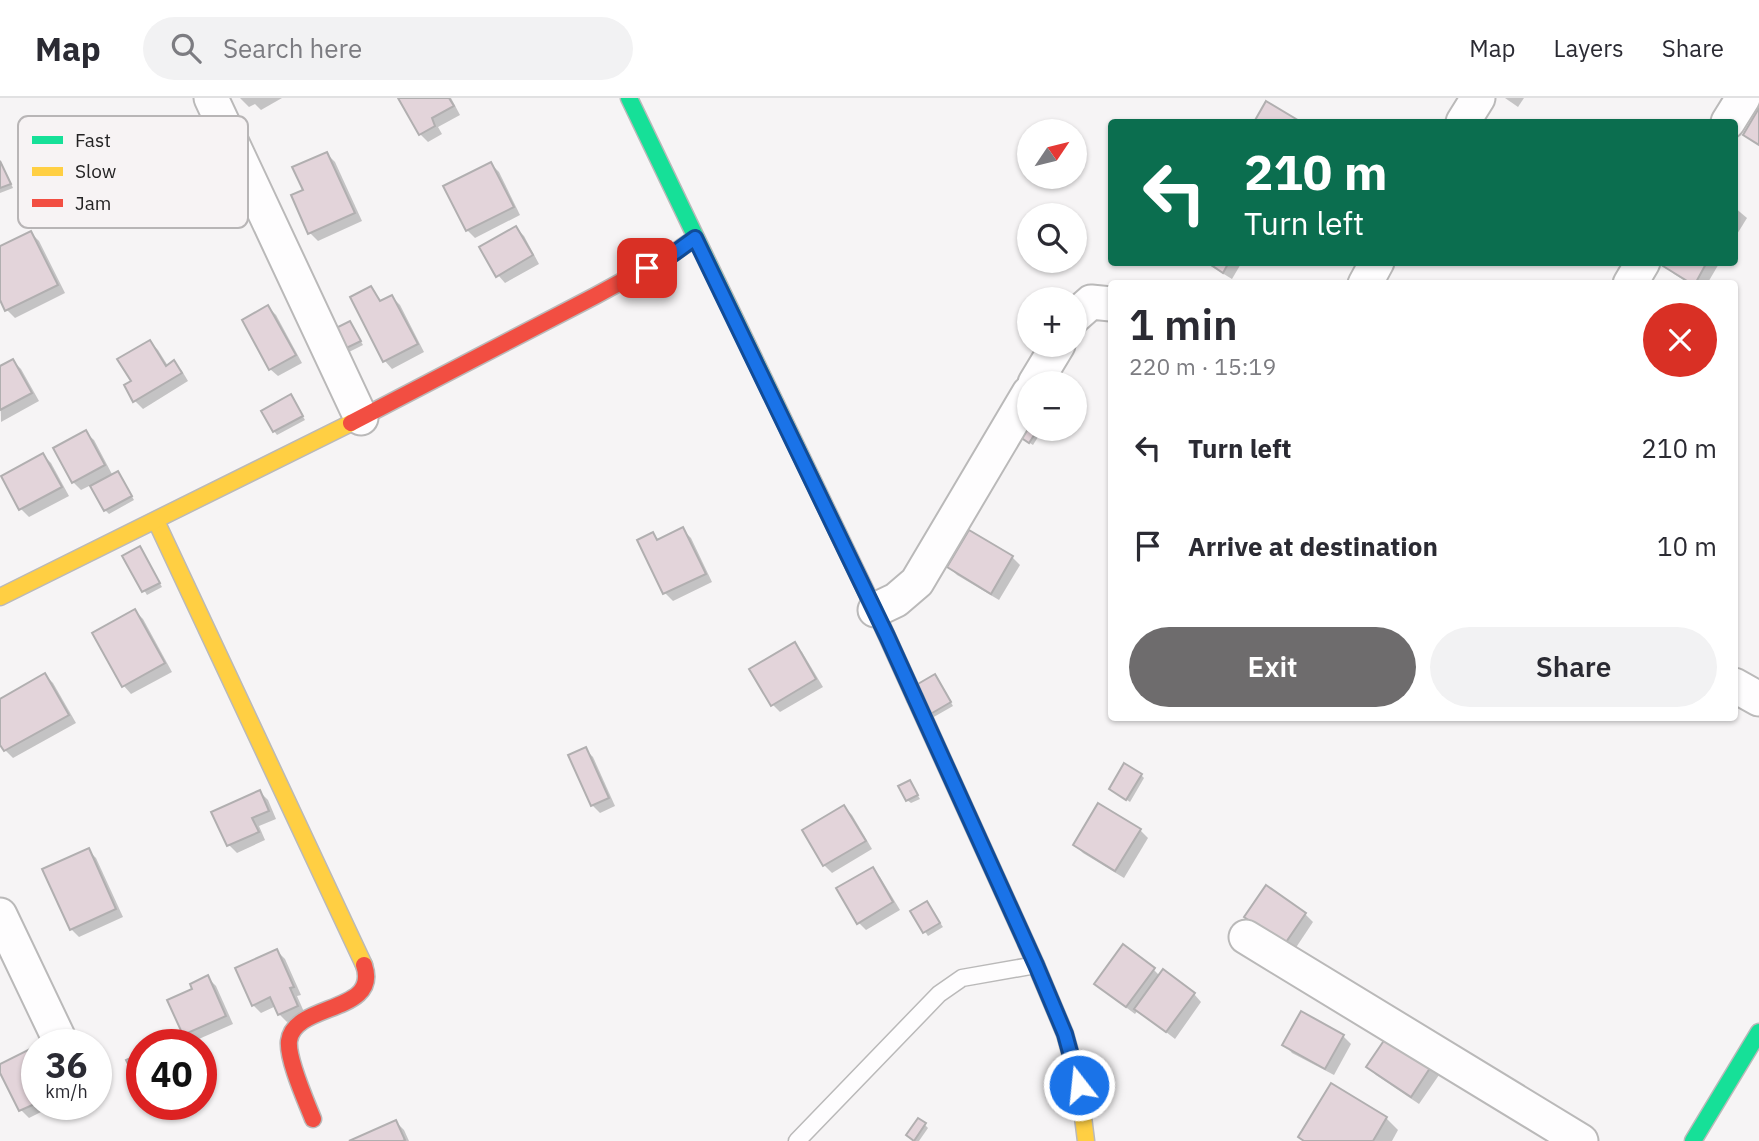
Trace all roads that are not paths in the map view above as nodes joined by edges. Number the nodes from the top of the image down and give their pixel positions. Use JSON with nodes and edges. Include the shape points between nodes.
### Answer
{"nodes":[{"id":1,"x":211,"y":98,"type":"edge"},
{"id":2,"x":629,"y":98,"type":"edge"},
{"id":3,"x":1478,"y":98,"type":"edge"},
{"id":4,"x":1743,"y":98,"type":"edge"},
{"id":5,"x":219,"y":116,"type":"edge"},
{"id":6,"x":1465,"y":119,"type":"edge"},
{"id":7,"x":1730,"y":119,"type":"edge"},
{"id":8,"x":248,"y":177,"type":"edge"},
{"id":9,"x":695,"y":238,"type":"junction"},
{"id":10,"x":1108,"y":304,"type":"edge"},
{"id":11,"x":1087,"y":306,"type":"edge"},
{"id":12,"x":1017,"y":413,"type":"edge"},
{"id":13,"x":361,"y":418,"type":"junction"},
{"id":14,"x":156,"y":522,"type":"junction"},
{"id":15,"x":0,"y":597,"type":"edge"},
{"id":16,"x":875,"y":610,"type":"junction"},
{"id":17,"x":1738,"y":687,"type":"edge"},
{"id":18,"x":1759,"y":699,"type":"edge"},
{"id":19,"x":0,"y":915,"type":"edge"},
{"id":20,"x":1246,"y":937,"type":"dead end"},
{"id":21,"x":1036,"y":965,"type":"junction"},
{"id":22,"x":54,"y":1029,"type":"edge"},
{"id":23,"x":1759,"y":1032,"type":"edge"},
{"id":24,"x":313,"y":1119,"type":"dead end"},
{"id":25,"x":797,"y":1141,"type":"edge"},
{"id":26,"x":1086,"y":1141,"type":"edge"},
{"id":27,"x":1581,"y":1141,"type":"edge"},
{"id":28,"x":1693,"y":1141,"type":"edge"}],
"edges":[{"from":1,"to":5,"type":"street"},
{"from":2,"to":9,"type":"street"},
{"from":3,"to":6,"type":"street"},
{"from":4,"to":7,"type":"street"},
{"from":8,"to":13,"type":"street"},
{"from":9,"to":13,"type":"street","via":[[673,254]]},
{"from":9,"to":16,"type":"street"},
{"from":10,"to":11,"type":"street"},
{"from":12,"to":16,"type":"street","via":[[918,582]]},
{"from":13,"to":14,"type":"street"},
{"from":14,"to":15,"type":"street"},
{"from":14,"to":24,"type":"street","via":[[367,975],[366,984],[354,998],[306,1020],[291,1033],[291,1056]]},
{"from":16,"to":21,"type":"street"},
{"from":17,"to":18,"type":"street"},
{"from":19,"to":22,"type":"street"},
{"from":20,"to":27,"type":"street"},
{"from":21,"to":25,"type":"lane","via":[[962,978],[939,994]]},
{"from":21,"to":26,"type":"street","via":[[1065,1034],[1079,1085]]},
{"from":23,"to":28,"type":"street"}]}
